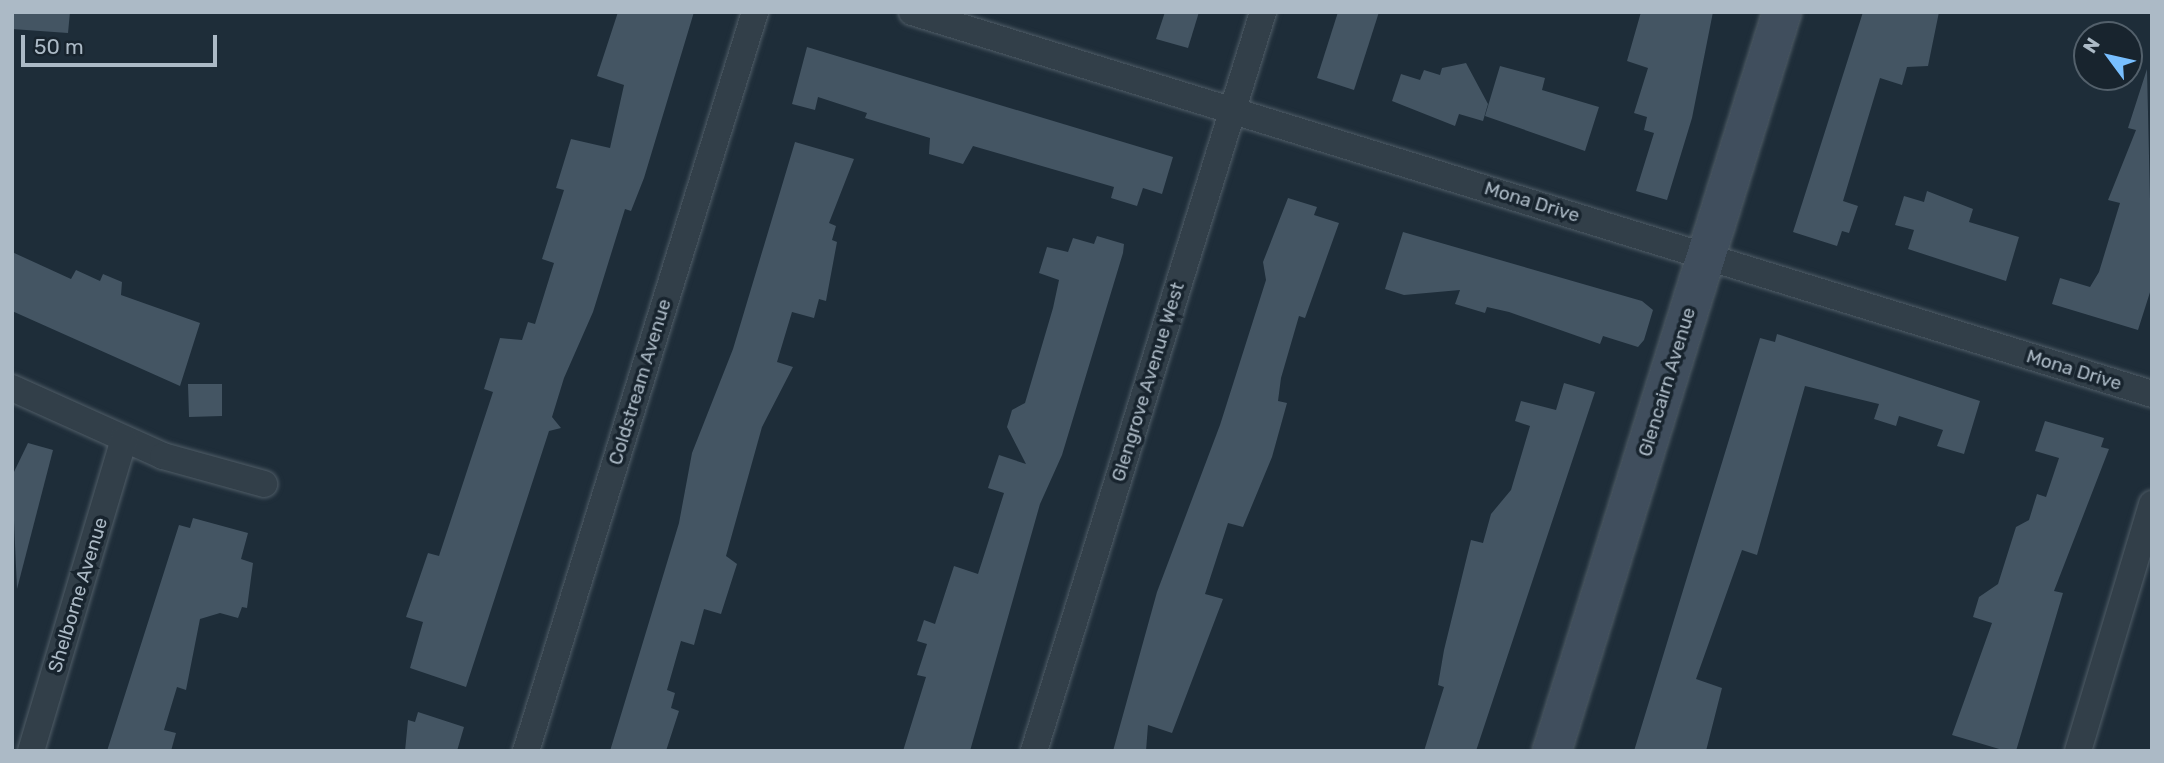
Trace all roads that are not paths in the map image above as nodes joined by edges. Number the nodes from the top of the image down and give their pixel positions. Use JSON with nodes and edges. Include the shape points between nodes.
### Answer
{"nodes":[{"id":1,"x":755,"y":12,"type":"edge"},
{"id":2,"x":912,"y":12,"type":"edge"},
{"id":3,"x":1263,"y":12,"type":"edge"},
{"id":4,"x":1783,"y":12,"type":"edge"},
{"id":5,"x":1233,"y":111,"type":"junction"},
{"id":6,"x":1707,"y":256,"type":"junction"},
{"id":7,"x":12,"y":388,"type":"edge"},
{"id":8,"x":2152,"y":394,"type":"edge"},
{"id":9,"x":124,"y":440,"type":"junction"},
{"id":10,"x":264,"y":484,"type":"dead end"},
{"id":11,"x":2152,"y":504,"type":"edge"},
{"id":12,"x":31,"y":751,"type":"edge"},
{"id":13,"x":526,"y":751,"type":"edge"},
{"id":14,"x":1034,"y":751,"type":"edge"},
{"id":15,"x":1552,"y":751,"type":"edge"},
{"id":16,"x":2078,"y":751,"type":"edge"}],
"edges":[{"from":1,"to":13,"type":"street","name":"Coldstream Avenue"},
{"from":2,"to":5,"type":"street","name":"Mona Drive"},
{"from":3,"to":5,"type":"street","name":"Glengrove Avenue West"},
{"from":4,"to":6,"type":"street","name":"Glencairn Avenue"},
{"from":5,"to":6,"type":"street","name":"Mona Drive"},
{"from":5,"to":14,"type":"street","name":"Glengrove Avenue West"},
{"from":6,"to":8,"type":"street","name":"Mona Drive"},
{"from":6,"to":15,"type":"street","name":"Glencairn Avenue"},
{"from":7,"to":9,"type":"street"},
{"from":9,"to":10,"type":"street"},
{"from":9,"to":12,"type":"street","name":"Shelborne Avenue"},
{"from":11,"to":16,"type":"street"}]}
